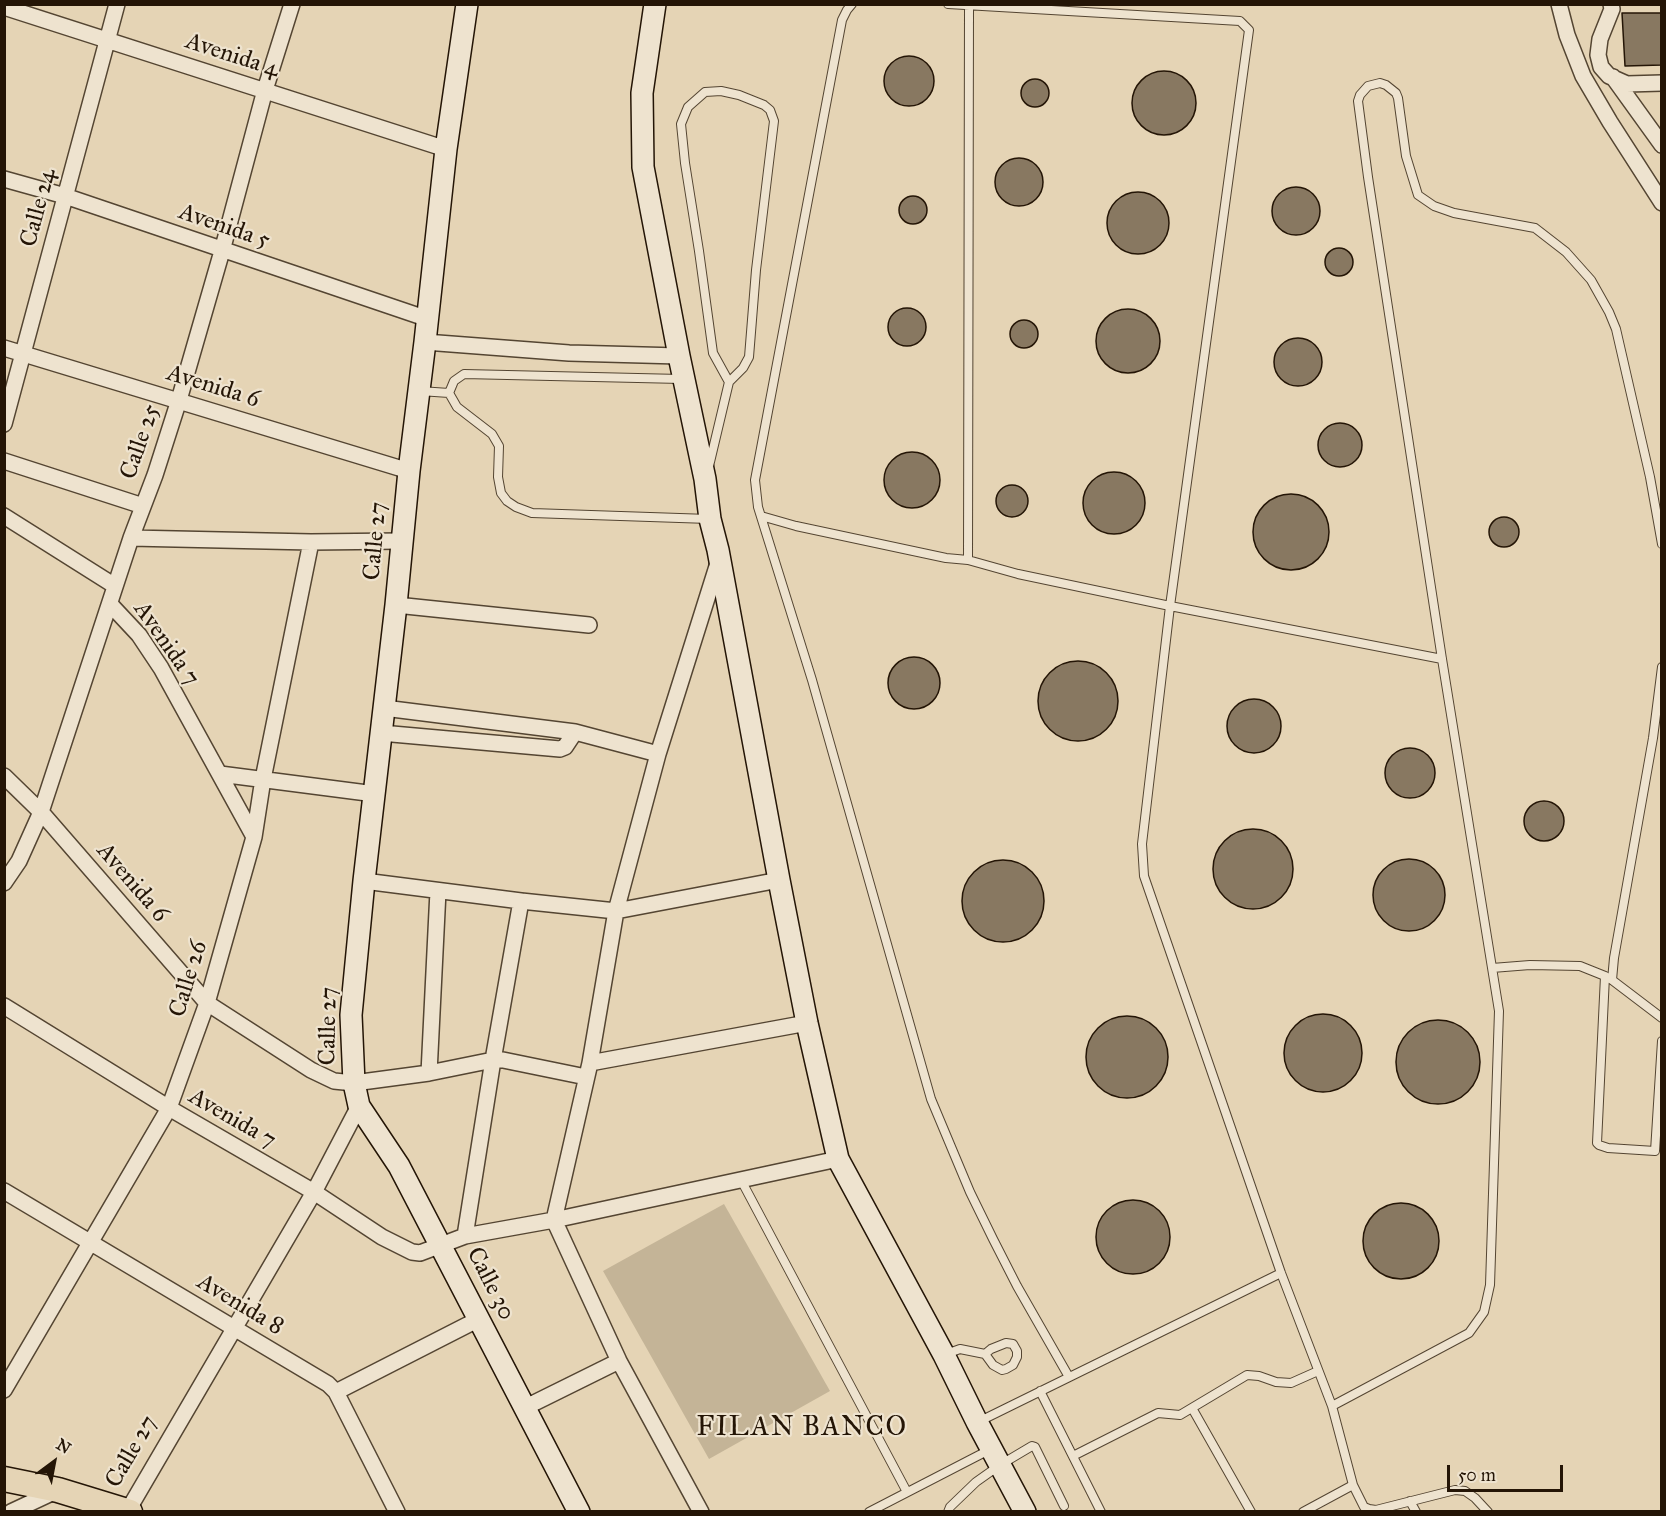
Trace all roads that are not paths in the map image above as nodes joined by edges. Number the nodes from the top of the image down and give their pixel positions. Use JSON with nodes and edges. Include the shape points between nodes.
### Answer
{"nodes":[{"id":1,"x":117,"y":4,"type":"edge"},
{"id":2,"x":292,"y":4,"type":"edge"},
{"id":3,"x":467,"y":4,"type":"edge"},
{"id":4,"x":655,"y":4,"type":"edge"},
{"id":5,"x":852,"y":4,"type":"edge"},
{"id":6,"x":948,"y":4,"type":"edge"},
{"id":7,"x":1559,"y":4,"type":"edge"},
{"id":8,"x":1611,"y":4,"type":"edge"},
{"id":9,"x":969,"y":6,"type":"edge"},
{"id":10,"x":4,"y":7,"type":"edge"},
{"id":11,"x":107,"y":39,"type":"junction"},
{"id":12,"x":1613,"y":77,"type":"junction"},
{"id":13,"x":1662,"y":83,"type":"edge"},
{"id":14,"x":266,"y":90,"type":"junction"},
{"id":15,"x":1662,"y":145,"type":"edge"},
{"id":16,"x":446,"y":149,"type":"junction"},
{"id":17,"x":4,"y":179,"type":"edge"},
{"id":18,"x":65,"y":196,"type":"junction"},
{"id":19,"x":1662,"y":203,"type":"edge"},
{"id":20,"x":222,"y":250,"type":"junction"},
{"id":21,"x":428,"y":320,"type":"junction"},
{"id":22,"x":426,"y":342,"type":"junction"},
{"id":23,"x":4,"y":348,"type":"edge"},
{"id":24,"x":23,"y":353,"type":"junction"},
{"id":25,"x":679,"y":356,"type":"junction"},
{"id":26,"x":684,"y":379,"type":"junction"},
{"id":27,"x":729,"y":382,"type":"junction"},
{"id":28,"x":419,"y":391,"type":"junction"},
{"id":29,"x":449,"y":393,"type":"junction"},
{"id":30,"x":179,"y":400,"type":"junction"},
{"id":31,"x":4,"y":424,"type":"edge"},
{"id":32,"x":4,"y":461,"type":"edge"},
{"id":33,"x":409,"y":471,"type":"junction"},
{"id":34,"x":705,"y":479,"type":"junction"},
{"id":35,"x":143,"y":506,"type":"junction"},
{"id":36,"x":4,"y":516,"type":"edge"},
{"id":37,"x":761,"y":516,"type":"junction"},
{"id":38,"x":710,"y":519,"type":"junction"},
{"id":39,"x":131,"y":538,"type":"junction"},
{"id":40,"x":401,"y":541,"type":"junction"},
{"id":41,"x":310,"y":542,"type":"junction"},
{"id":42,"x":1662,"y":544,"type":"edge"},
{"id":43,"x":720,"y":557,"type":"junction"},
{"id":44,"x":968,"y":560,"type":"junction"},
{"id":45,"x":115,"y":586,"type":"junction"},
{"id":46,"x":110,"y":604,"type":"junction"},
{"id":47,"x":396,"y":605,"type":"junction"},
{"id":48,"x":1170,"y":606,"type":"junction"},
{"id":49,"x":589,"y":625,"type":"dead end"},
{"id":50,"x":1442,"y":659,"type":"junction"},
{"id":51,"x":1662,"y":667,"type":"edge"},
{"id":52,"x":384,"y":708,"type":"junction"},
{"id":53,"x":575,"y":732,"type":"junction"},
{"id":54,"x":381,"y":733,"type":"junction"},
{"id":55,"x":658,"y":754,"type":"junction"},
{"id":56,"x":220,"y":774,"type":"junction"},
{"id":57,"x":4,"y":776,"type":"edge"},
{"id":58,"x":263,"y":780,"type":"junction"},
{"id":59,"x":375,"y":794,"type":"junction"},
{"id":60,"x":41,"y":813,"type":"junction"},
{"id":61,"x":254,"y":837,"type":"junction"},
{"id":62,"x":779,"y":880,"type":"junction"},
{"id":63,"x":364,"y":882,"type":"junction"},
{"id":64,"x":4,"y":884,"type":"edge"},
{"id":65,"x":438,"y":891,"type":"junction"},
{"id":66,"x":521,"y":901,"type":"junction"},
{"id":67,"x":616,"y":911,"type":"junction"},
{"id":68,"x":1492,"y":968,"type":"junction"},
{"id":69,"x":1609,"y":978,"type":"junction"},
{"id":70,"x":207,"y":1003,"type":"junction"},
{"id":71,"x":4,"y":1006,"type":"edge"},
{"id":72,"x":1662,"y":1018,"type":"edge"},
{"id":73,"x":807,"y":1023,"type":"junction"},
{"id":74,"x":1662,"y":1041,"type":"edge"},
{"id":75,"x":493,"y":1060,"type":"junction"},
{"id":76,"x":588,"y":1070,"type":"junction"},
{"id":77,"x":429,"y":1073,"type":"junction"},
{"id":78,"x":354,"y":1083,"type":"junction"},
{"id":79,"x":359,"y":1106,"type":"junction"},
{"id":80,"x":169,"y":1108,"type":"junction"},
{"id":81,"x":837,"y":1159,"type":"junction"},
{"id":82,"x":741,"y":1180,"type":"junction"},
{"id":83,"x":4,"y":1191,"type":"edge"},
{"id":84,"x":314,"y":1192,"type":"junction"},
{"id":85,"x":554,"y":1220,"type":"junction"},
{"id":86,"x":465,"y":1236,"type":"junction"},
{"id":87,"x":90,"y":1242,"type":"junction"},
{"id":88,"x":441,"y":1244,"type":"junction"},
{"id":89,"x":1281,"y":1273,"type":"junction"},
{"id":90,"x":479,"y":1319,"type":"junction"},
{"id":91,"x":235,"y":1328,"type":"junction"},
{"id":92,"x":985,"y":1354,"type":"dead end"},
{"id":93,"x":944,"y":1355,"type":"junction"},
{"id":94,"x":619,"y":1361,"type":"junction"},
{"id":95,"x":1318,"y":1371,"type":"junction"},
{"id":96,"x":1070,"y":1377,"type":"junction"},
{"id":97,"x":5,"y":1386,"type":"edge"},
{"id":98,"x":1040,"y":1391,"type":"junction"},
{"id":99,"x":336,"y":1392,"type":"junction"},
{"id":100,"x":1332,"y":1406,"type":"junction"},
{"id":101,"x":526,"y":1407,"type":"junction"},
{"id":102,"x":1192,"y":1408,"type":"junction"},
{"id":103,"x":977,"y":1422,"type":"junction"},
{"id":104,"x":1073,"y":1456,"type":"junction"},
{"id":105,"x":995,"y":1457,"type":"junction"},
{"id":106,"x":4,"y":1479,"type":"edge"},
{"id":107,"x":1353,"y":1485,"type":"junction"},
{"id":108,"x":58,"y":1490,"type":"junction"},
{"id":109,"x":907,"y":1492,"type":"junction"},
{"id":110,"x":1410,"y":1501,"type":"junction"},
{"id":111,"x":1064,"y":1506,"type":"dead end"},
{"id":112,"x":128,"y":1511,"type":"edge"},
{"id":113,"x":11,"y":1512,"type":"edge"},
{"id":114,"x":397,"y":1512,"type":"edge"},
{"id":115,"x":579,"y":1512,"type":"edge"},
{"id":116,"x":702,"y":1512,"type":"edge"},
{"id":117,"x":869,"y":1512,"type":"edge"},
{"id":118,"x":948,"y":1512,"type":"edge"},
{"id":119,"x":1025,"y":1512,"type":"edge"},
{"id":120,"x":1101,"y":1512,"type":"edge"},
{"id":121,"x":1251,"y":1512,"type":"edge"},
{"id":122,"x":1303,"y":1512,"type":"edge"},
{"id":123,"x":1416,"y":1512,"type":"edge"},
{"id":124,"x":1488,"y":1512,"type":"edge"}],
"edges":[{"from":1,"to":11,"type":"street","name":"Calle 24"},
{"from":2,"to":14,"type":"street","name":"Calle 25"},
{"from":3,"to":16,"type":"main road","name":"Calle 27"},
{"from":4,"to":25,"type":"main road","via":[[642,93],[643,167]]},
{"from":5,"to":37,"type":"lane","via":[[843,20],[755,480]]},
{"from":6,"to":9,"type":"lane"},
{"from":7,"to":19,"type":"street","via":[[1583,76]]},
{"from":8,"to":12,"type":"street","via":[[1598,55],[1601,67]]},
{"from":9,"to":44,"type":"lane"},
{"from":9,"to":48,"type":"lane","via":[[1240,21],[1249,30]]},
{"from":10,"to":11,"type":"street","name":"Avenida 4"},
{"from":11,"to":14,"type":"street","name":"Avenida 4"},
{"from":11,"to":18,"type":"street","name":"Calle 24"},
{"from":12,"to":13,"type":"street","via":[[1628,84]]},
{"from":12,"to":15,"type":"street"},
{"from":14,"to":16,"type":"street","name":"Avenida 4"},
{"from":14,"to":20,"type":"street","name":"Calle 25"},
{"from":16,"to":21,"type":"main road","name":"Calle 27"},
{"from":17,"to":18,"type":"street","name":"Avenida 5"},
{"from":18,"to":20,"type":"street","name":"Avenida 5"},
{"from":18,"to":24,"type":"street","name":"Calle 24"},
{"from":20,"to":21,"type":"street","name":"Avenida 5"},
{"from":20,"to":30,"type":"street","name":"Calle 25"},
{"from":21,"to":22,"type":"main road","name":"Calle 27"},
{"from":22,"to":25,"type":"street","via":[[569,353]]},
{"from":22,"to":28,"type":"main road","name":"Calle 27"},
{"from":23,"to":24,"type":"street","name":"Avenida 6"},
{"from":24,"to":30,"type":"street","name":"Avenida 6"},
{"from":24,"to":31,"type":"street","name":"Calle 24"},
{"from":25,"to":26,"type":"main road"},
{"from":26,"to":29,"type":"lane","via":[[464,374],[454,381]]},
{"from":26,"to":34,"type":"main road"},
{"from":27,"to":27,"type":"lane","via":[[713,353],[681,124],[688,107],[705,92],[721,91],[764,105],[774,121],[749,357]]},
{"from":27,"to":34,"type":"lane"},
{"from":28,"to":29,"type":"lane"},
{"from":28,"to":33,"type":"main road","name":"Calle 27"},
{"from":29,"to":38,"type":"lane","via":[[457,407],[492,434],[499,446],[501,493],[516,507],[532,513]]},
{"from":30,"to":33,"type":"street","name":"Avenida 6"},
{"from":30,"to":35,"type":"street","name":"Calle 25"},
{"from":32,"to":35,"type":"street"},
{"from":33,"to":40,"type":"main road","name":"Calle 27"},
{"from":34,"to":38,"type":"main road"},
{"from":35,"to":39,"type":"street","name":"Calle 25"},
{"from":36,"to":45,"type":"street","name":"Avenida 7"},
{"from":37,"to":44,"type":"lane"},
{"from":37,"to":96,"type":"lane","via":[[931,1099],[993,1239]]},
{"from":38,"to":43,"type":"main road"},
{"from":39,"to":41,"type":"street"},
{"from":39,"to":45,"type":"street","name":"Calle 25"},
{"from":40,"to":41,"type":"street"},
{"from":40,"to":47,"type":"main road","name":"Calle 27"},
{"from":41,"to":58,"type":"street","name":"Calle 26"},
{"from":42,"to":50,"type":"lane","via":[[1616,329],[1591,280],[1566,252],[1535,228],[1454,213],[1418,195],[1406,156],[1396,93],[1380,83],[1368,86],[1358,101]]},
{"from":43,"to":55,"type":"street"},
{"from":43,"to":62,"type":"main road"},
{"from":44,"to":48,"type":"lane"},
{"from":45,"to":46,"type":"street","name":"Calle 25"},
{"from":46,"to":56,"type":"street","name":"Avenida 7","via":[[139,635],[161,668]]},
{"from":46,"to":60,"type":"street","name":"Calle 25"},
{"from":47,"to":49,"type":"street"},
{"from":47,"to":52,"type":"main road","name":"Calle 27"},
{"from":48,"to":50,"type":"lane"},
{"from":48,"to":89,"type":"lane","via":[[1142,844],[1144,876]]},
{"from":50,"to":68,"type":"lane"},
{"from":51,"to":69,"type":"lane","via":[[1653,738]]},
{"from":52,"to":53,"type":"street"},
{"from":52,"to":54,"type":"main road","name":"Calle 27"},
{"from":53,"to":54,"type":"street","via":[[566,747],[560,749]]},
{"from":53,"to":55,"type":"street"},
{"from":54,"to":59,"type":"main road","name":"Calle 27"},
{"from":55,"to":67,"type":"street"},
{"from":56,"to":58,"type":"street"},
{"from":56,"to":61,"type":"street","name":"Avenida 7"},
{"from":57,"to":60,"type":"street","name":"Avenida 6"},
{"from":58,"to":59,"type":"street"},
{"from":58,"to":61,"type":"street","name":"Calle 26"},
{"from":59,"to":63,"type":"main road","name":"Calle 27"},
{"from":60,"to":64,"type":"street","name":"Calle 25","via":[[20,861]]},
{"from":60,"to":70,"type":"street","name":"Avenida 6"},
{"from":61,"to":70,"type":"street","name":"Calle 26"},
{"from":62,"to":67,"type":"street"},
{"from":62,"to":73,"type":"main road"},
{"from":63,"to":65,"type":"street"},
{"from":63,"to":78,"type":"main road","name":"Calle 27","via":[[351,1015]]},
{"from":65,"to":66,"type":"street"},
{"from":65,"to":77,"type":"street"},
{"from":66,"to":67,"type":"street"},
{"from":66,"to":75,"type":"street"},
{"from":67,"to":76,"type":"street"},
{"from":68,"to":69,"type":"lane","via":[[1580,966]]},
{"from":68,"to":100,"type":"lane","via":[[1499,1011],[1490,1285],[1484,1312],[1469,1333]]},
{"from":69,"to":72,"type":"lane"},
{"from":69,"to":74,"type":"lane","via":[[1599,1145],[1655,1151]]},
{"from":70,"to":78,"type":"street","name":"Avenida 6","via":[[311,1070],[334,1081]]},
{"from":70,"to":80,"type":"street","name":"Calle 26"},
{"from":71,"to":80,"type":"street","name":"Avenida 7"},
{"from":73,"to":76,"type":"street"},
{"from":73,"to":81,"type":"main road"},
{"from":75,"to":76,"type":"street","name":"Avenida 6"},
{"from":75,"to":77,"type":"street","name":"Avenida 6"},
{"from":75,"to":86,"type":"street"},
{"from":76,"to":85,"type":"street"},
{"from":77,"to":78,"type":"street","name":"Avenida 6"},
{"from":78,"to":79,"type":"main road","name":"Calle 30"},
{"from":79,"to":84,"type":"street","name":"Calle 27"},
{"from":79,"to":88,"type":"main road","name":"Calle 30","via":[[399,1166]]},
{"from":80,"to":84,"type":"street","name":"Avenida 7"},
{"from":80,"to":87,"type":"street","name":"Calle 26"},
{"from":81,"to":82,"type":"street","name":"Avenida 7"},
{"from":81,"to":93,"type":"main road"},
{"from":82,"to":85,"type":"street","name":"Avenida 7"},
{"from":82,"to":109,"type":"lane"},
{"from":83,"to":87,"type":"street","name":"Avenida 8"},
{"from":84,"to":88,"type":"street","name":"Avenida 7","via":[[412,1252],[420,1253]]},
{"from":84,"to":91,"type":"street","name":"Calle 27"},
{"from":85,"to":86,"type":"street","name":"Avenida 7"},
{"from":85,"to":94,"type":"street"},
{"from":86,"to":88,"type":"street","name":"Avenida 7"},
{"from":87,"to":91,"type":"street","name":"Avenida 8"},
{"from":87,"to":97,"type":"street","name":"Calle 26"},
{"from":88,"to":90,"type":"main road","name":"Calle 30"},
{"from":89,"to":95,"type":"lane"},
{"from":89,"to":96,"type":"lane"},
{"from":90,"to":99,"type":"street"},
{"from":90,"to":101,"type":"main road","name":"Calle 30"},
{"from":91,"to":99,"type":"street","name":"Avenida 8"},
{"from":91,"to":112,"type":"street","name":"Calle 27"},
{"from":92,"to":93,"type":"lane","via":[[960,1349]]},
{"from":93,"to":103,"type":"main road"},
{"from":94,"to":101,"type":"street"},
{"from":94,"to":116,"type":"street"},
{"from":95,"to":100,"type":"lane"},
{"from":95,"to":102,"type":"lane","via":[[1291,1383],[1247,1376]]},
{"from":96,"to":98,"type":"lane"},
{"from":98,"to":103,"type":"lane"},
{"from":98,"to":104,"type":"lane"},
{"from":99,"to":114,"type":"street","name":"Avenida 8"},
{"from":100,"to":107,"type":"lane"},
{"from":101,"to":115,"type":"main road","name":"Calle 30"},
{"from":102,"to":104,"type":"lane","via":[[1180,1415],[1158,1413]]},
{"from":102,"to":121,"type":"lane"},
{"from":103,"to":105,"type":"main road"},
{"from":104,"to":120,"type":"lane"},
{"from":105,"to":109,"type":"lane"},
{"from":105,"to":111,"type":"lane","via":[[1035,1447]]},
{"from":105,"to":118,"type":"lane"},
{"from":105,"to":119,"type":"main road"},
{"from":106,"to":108,"type":"main road"},
{"from":107,"to":110,"type":"lane","via":[[1364,1507],[1369,1509]]},
{"from":107,"to":122,"type":"lane"},
{"from":108,"to":112,"type":"main road"},
{"from":108,"to":113,"type":"street"},
{"from":109,"to":117,"type":"lane"},
{"from":110,"to":123,"type":"lane"},
{"from":110,"to":124,"type":"lane","via":[[1465,1491]]}]}
